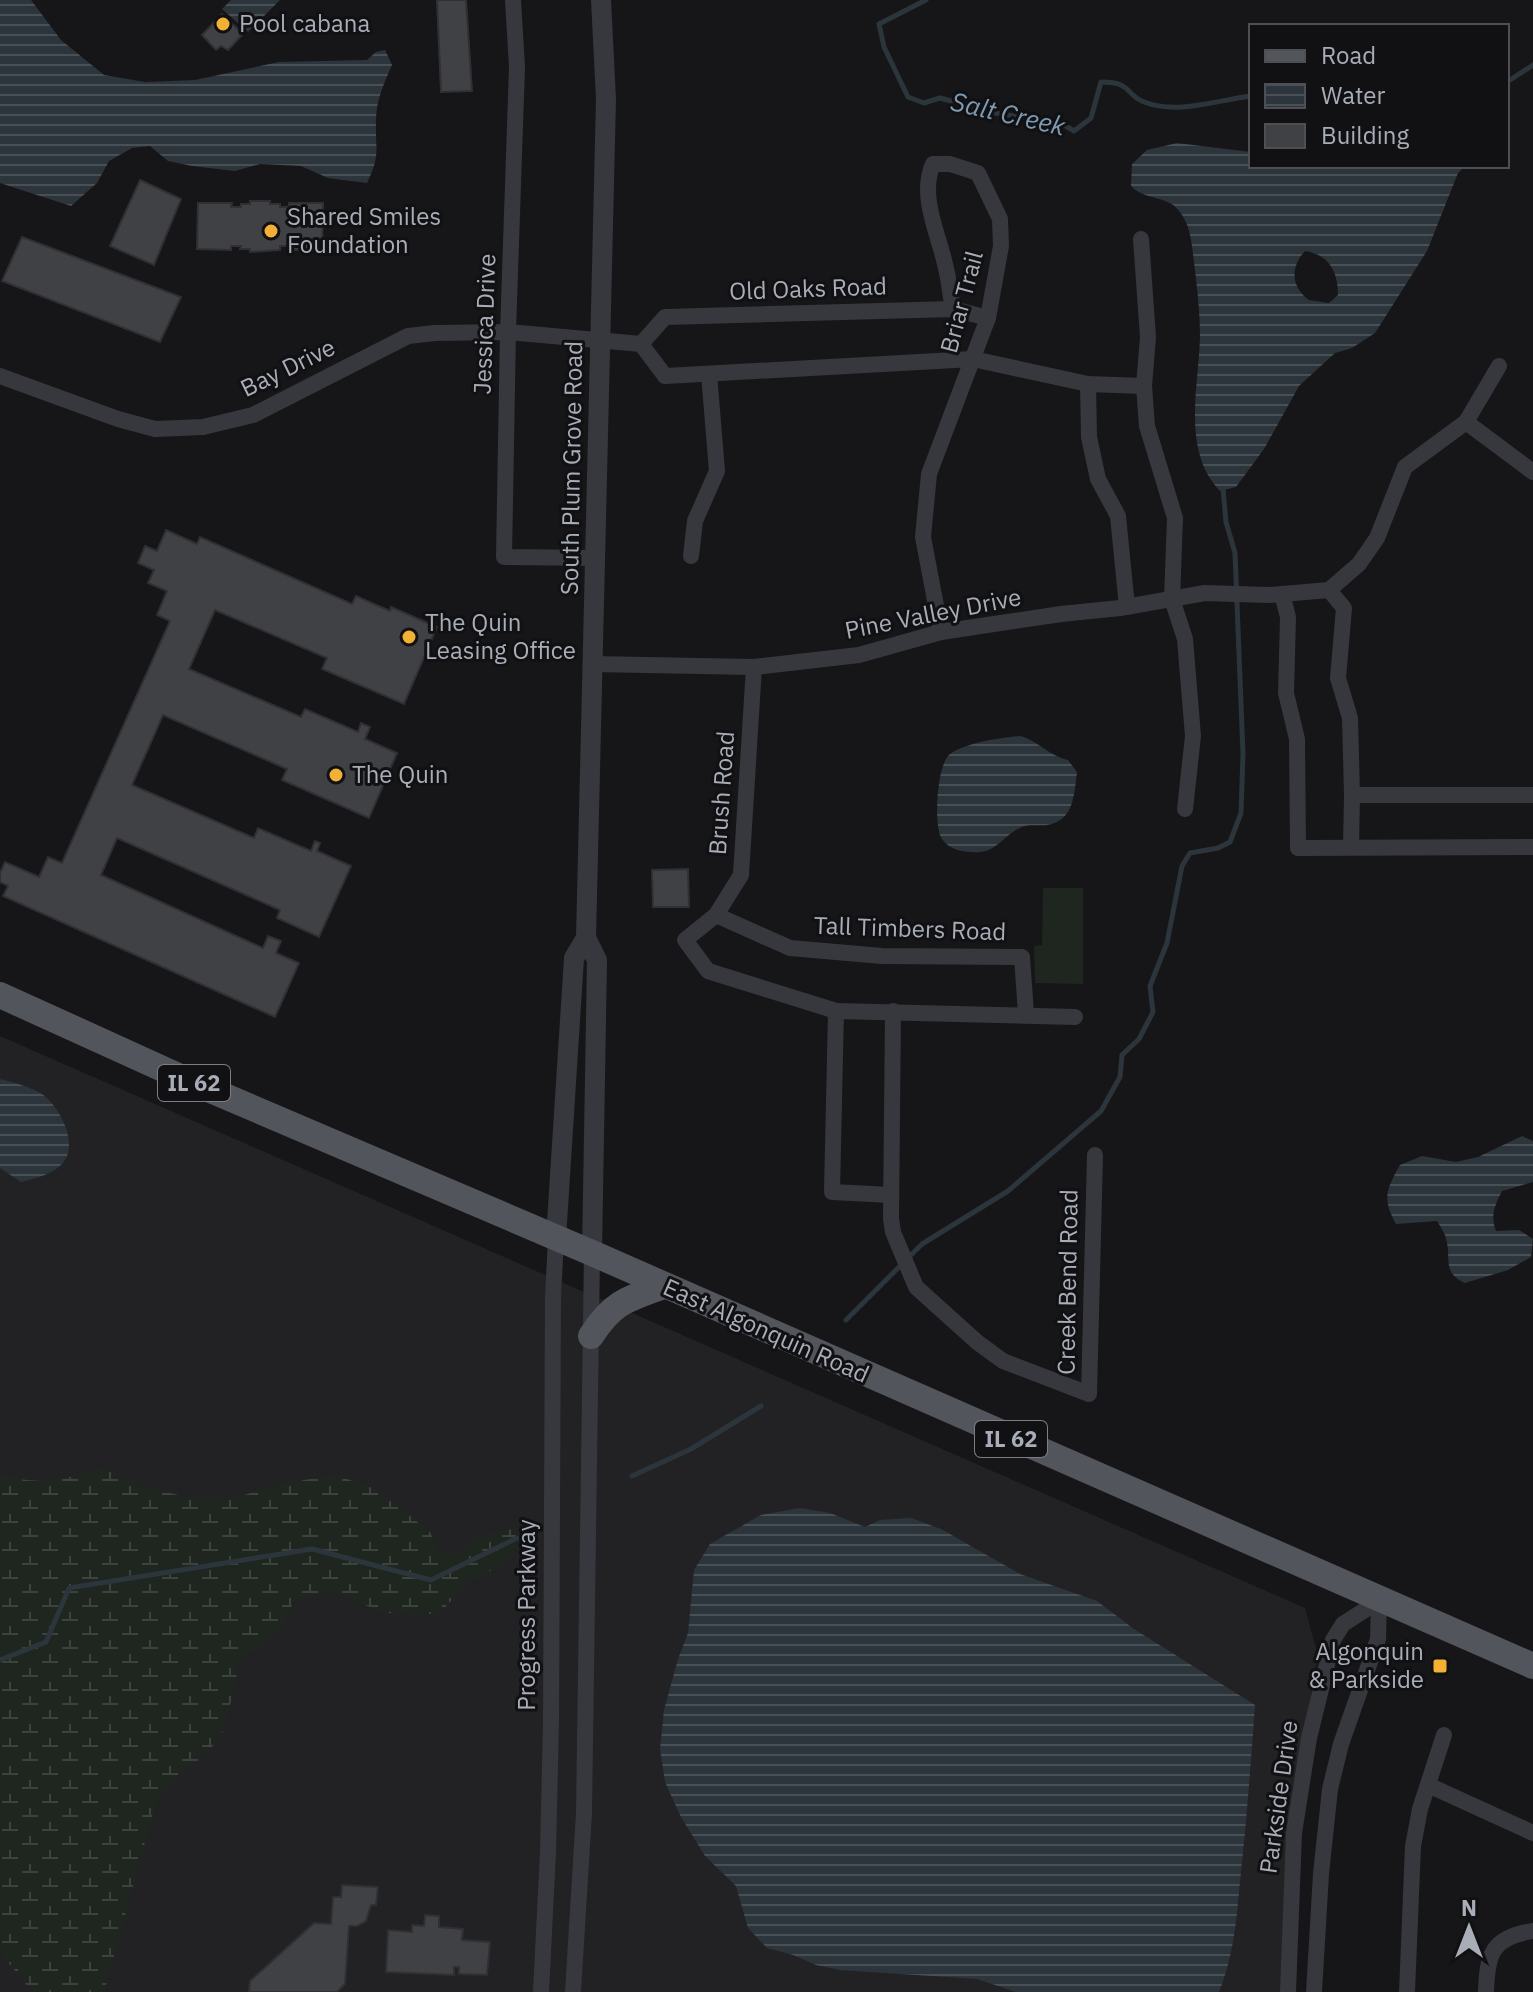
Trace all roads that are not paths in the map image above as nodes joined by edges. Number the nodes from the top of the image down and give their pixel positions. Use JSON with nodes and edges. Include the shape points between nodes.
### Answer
{"nodes":[{"id":1,"x":513,"y":0,"type":"edge"},
{"id":2,"x":601,"y":0,"type":"edge"},
{"id":3,"x":1141,"y":239,"type":"dead end"},
{"id":4,"x":953,"y":309,"type":"junction"},
{"id":5,"x":988,"y":318,"type":"junction"},
{"id":6,"x":508,"y":332,"type":"junction"},
{"id":7,"x":601,"y":342,"type":"junction"},
{"id":8,"x":641,"y":344,"type":"junction"},
{"id":9,"x":973,"y":359,"type":"junction"},
{"id":10,"x":1499,"y":366,"type":"dead end"},
{"id":11,"x":709,"y":374,"type":"junction"},
{"id":12,"x":0,"y":376,"type":"edge"},
{"id":13,"x":1088,"y":384,"type":"junction"},
{"id":14,"x":1144,"y":386,"type":"junction"},
{"id":15,"x":1466,"y":422,"type":"junction"},
{"id":16,"x":1533,"y":472,"type":"edge"},
{"id":17,"x":691,"y":556,"type":"dead end"},
{"id":18,"x":597,"y":558,"type":"junction"},
{"id":19,"x":1329,"y":590,"type":"junction"},
{"id":20,"x":1276,"y":594,"type":"junction"},
{"id":21,"x":1172,"y":599,"type":"junction"},
{"id":22,"x":1127,"y":607,"type":"junction"},
{"id":23,"x":941,"y":632,"type":"junction"},
{"id":24,"x":591,"y":664,"type":"junction"},
{"id":25,"x":754,"y":667,"type":"junction"},
{"id":26,"x":1352,"y":795,"type":"junction"},
{"id":27,"x":1533,"y":795,"type":"edge"},
{"id":28,"x":1185,"y":809,"type":"dead end"},
{"id":29,"x":1351,"y":847,"type":"junction"},
{"id":30,"x":1533,"y":847,"type":"edge"},
{"id":31,"x":716,"y":915,"type":"junction"},
{"id":32,"x":586,"y":938,"type":"junction"},
{"id":33,"x":0,"y":995,"type":"edge"},
{"id":34,"x":836,"y":1011,"type":"junction"},
{"id":35,"x":893,"y":1011,"type":"junction"},
{"id":36,"x":1026,"y":1014,"type":"junction"},
{"id":37,"x":1075,"y":1017,"type":"dead end"},
{"id":38,"x":1095,"y":1155,"type":"dead end"},
{"id":39,"x":891,"y":1195,"type":"junction"},
{"id":40,"x":556,"y":1238,"type":"junction"},
{"id":41,"x":592,"y":1253,"type":"junction"},
{"id":42,"x":664,"y":1286,"type":"junction"},
{"id":43,"x":591,"y":1336,"type":"junction"},
{"id":44,"x":1379,"y":1601,"type":"junction"},
{"id":45,"x":1533,"y":1666,"type":"edge"},
{"id":46,"x":1444,"y":1735,"type":"dead end"},
{"id":47,"x":1428,"y":1785,"type":"junction"},
{"id":48,"x":1533,"y":1833,"type":"edge"},
{"id":49,"x":1533,"y":1931,"type":"edge"},
{"id":50,"x":541,"y":1992,"type":"edge"},
{"id":51,"x":573,"y":1992,"type":"edge"},
{"id":52,"x":1288,"y":1992,"type":"edge"},
{"id":53,"x":1314,"y":1992,"type":"edge"},
{"id":54,"x":1407,"y":1992,"type":"edge"},
{"id":55,"x":1486,"y":1992,"type":"edge"}],
"edges":[{"from":1,"to":6,"type":"street","name":"Jessica Drive","via":[[517,67]]},
{"from":2,"to":7,"type":"street","name":"South Plum Grove Road","via":[[606,99]]},
{"from":3,"to":14,"type":"street","via":[[1148,337]]},
{"from":4,"to":5,"type":"street","name":"Old Oaks Road"},
{"from":4,"to":5,"type":"street","name":"Briar Trail","via":[[930,213],[933,164],[978,173],[1000,219],[1001,246]]},
{"from":4,"to":8,"type":"street","name":"Old Oaks Road","via":[[665,317]]},
{"from":5,"to":9,"type":"street","name":"Briar Trail"},
{"from":6,"to":7,"type":"street","name":"Bay Drive"},
{"from":6,"to":12,"type":"street","name":"Bay Drive","via":[[408,336],[253,415],[203,427],[155,429]]},
{"from":6,"to":18,"type":"street","name":"Jessica Drive","via":[[504,557]]},
{"from":7,"to":8,"type":"street"},
{"from":7,"to":18,"type":"street","name":"South Plum Grove Road"},
{"from":8,"to":11,"type":"street","via":[[665,376]]},
{"from":9,"to":11,"type":"street"},
{"from":9,"to":13,"type":"street"},
{"from":9,"to":23,"type":"street","name":"Briar Trail","via":[[929,474],[923,537]]},
{"from":10,"to":15,"type":"street"},
{"from":11,"to":17,"type":"street","via":[[717,471],[695,521]]},
{"from":13,"to":14,"type":"street"},
{"from":13,"to":22,"type":"street","via":[[1089,437],[1098,479],[1118,516]]},
{"from":14,"to":21,"type":"street","via":[[1147,426],[1175,518]]},
{"from":15,"to":16,"type":"street"},
{"from":15,"to":19,"type":"street","via":[[1405,467],[1377,538],[1359,564]]},
{"from":18,"to":24,"type":"street","name":"South Plum Grove Road"},
{"from":19,"to":20,"type":"street","name":"Pine Valley Drive"},
{"from":19,"to":26,"type":"street","via":[[1344,608],[1338,678],[1350,718]]},
{"from":20,"to":21,"type":"street","name":"Pine Valley Drive","via":[[1205,593]]},
{"from":20,"to":29,"type":"street","via":[[1288,617],[1286,693],[1297,739],[1298,848]]},
{"from":21,"to":22,"type":"street","name":"Pine Valley Drive"},
{"from":21,"to":28,"type":"street","via":[[1185,639],[1193,736]]},
{"from":22,"to":23,"type":"street","name":"Pine Valley Drive"},
{"from":23,"to":25,"type":"street","name":"Pine Valley Drive","via":[[859,655]]},
{"from":24,"to":25,"type":"street","name":"Pine Valley Drive"},
{"from":24,"to":32,"type":"street","name":"South Plum Grove Road"},
{"from":25,"to":31,"type":"street","name":"Brush Road","via":[[741,875]]},
{"from":26,"to":27,"type":"street"},
{"from":26,"to":29,"type":"street"},
{"from":29,"to":30,"type":"street"},
{"from":31,"to":34,"type":"street","via":[[685,940],[708,971]]},
{"from":31,"to":36,"type":"street","name":"Tall Timbers Road","via":[[790,948],[882,956],[1022,957]]},
{"from":32,"to":40,"type":"street","name":"South Plum Grove Road","via":[[574,958]]},
{"from":32,"to":41,"type":"street","name":"South Plum Grove Road","via":[[597,960]]},
{"from":33,"to":40,"type":"main road","name":"East Algonquin Road","number":"IL 62"},
{"from":34,"to":35,"type":"street"},
{"from":34,"to":39,"type":"street","via":[[832,1192]]},
{"from":35,"to":36,"type":"street"},
{"from":35,"to":39,"type":"street","name":"Creek Bend Road"},
{"from":36,"to":37,"type":"street"},
{"from":38,"to":39,"type":"street","name":"Creek Bend Road","via":[[1089,1394],[1003,1361],[916,1287],[893,1232]]},
{"from":40,"to":41,"type":"main road","name":"East Algonquin Road","number":"IL 62"},
{"from":40,"to":50,"type":"street","name":"Progress Parkway","via":[[551,1736]]},
{"from":41,"to":42,"type":"main road","name":"East Algonquin Road","number":"IL 62"},
{"from":41,"to":43,"type":"street"},
{"from":42,"to":43,"type":"main road","via":[[622,1301]]},
{"from":42,"to":44,"type":"main road","name":"East Algonquin Road","number":"IL 62"},
{"from":43,"to":51,"type":"street","via":[[584,1813]]},
{"from":44,"to":45,"type":"main road","name":"East Algonquin Road","number":"IL 62"},
{"from":44,"to":52,"type":"street","name":"Parkside Drive","via":[[1343,1624],[1333,1640],[1309,1738],[1294,1833]]},
{"from":44,"to":53,"type":"street","name":"Parkside Drive","via":[[1378,1639],[1330,1789]]},
{"from":46,"to":47,"type":"street"},
{"from":47,"to":48,"type":"street"},
{"from":47,"to":54,"type":"street","via":[[1413,1846]]},
{"from":49,"to":55,"type":"street","via":[[1515,1934],[1492,1951]]}]}
